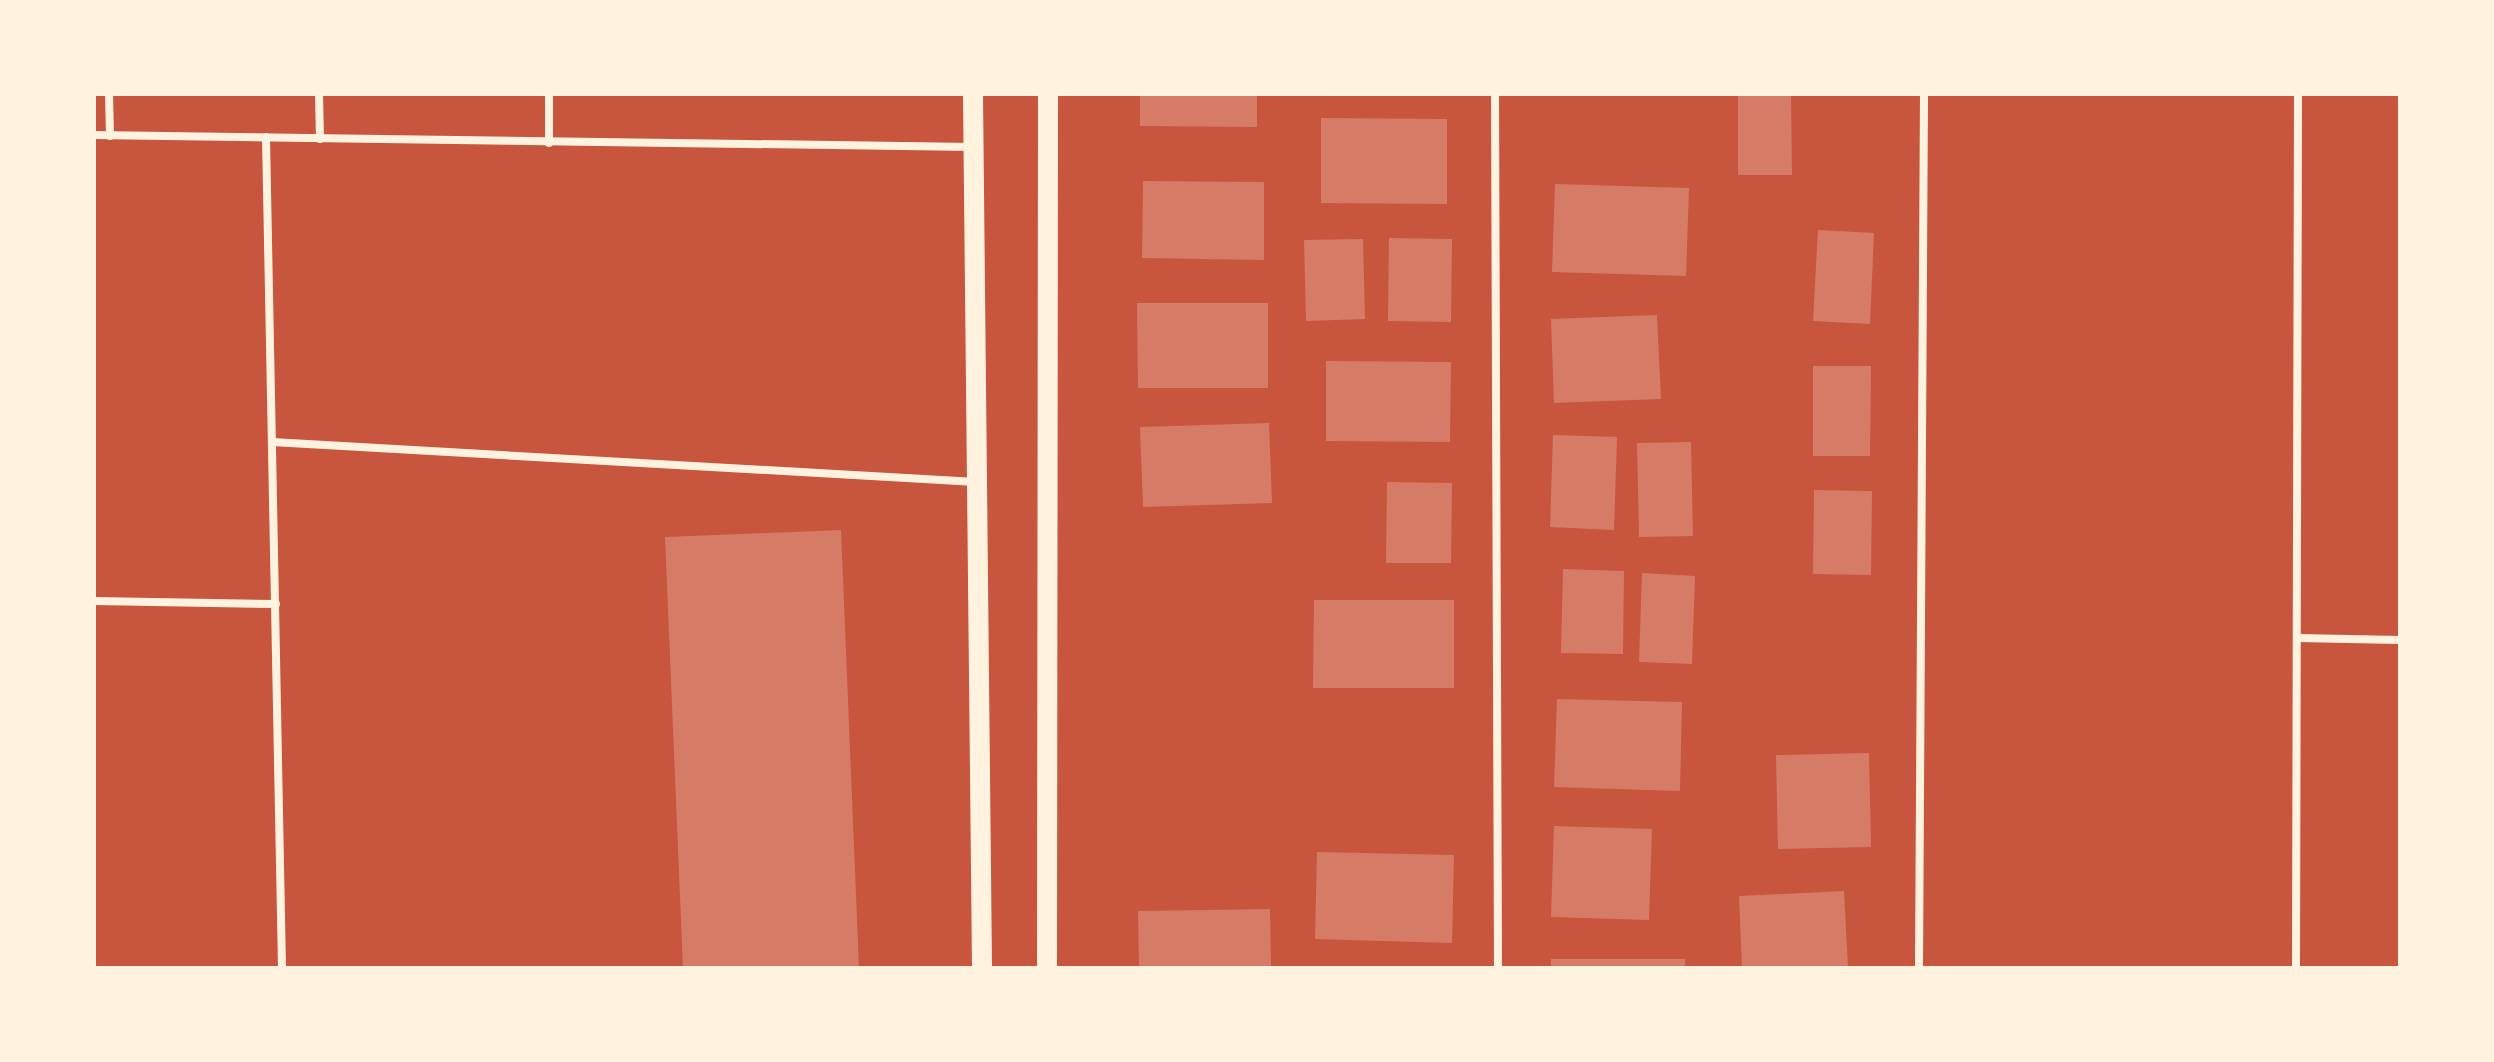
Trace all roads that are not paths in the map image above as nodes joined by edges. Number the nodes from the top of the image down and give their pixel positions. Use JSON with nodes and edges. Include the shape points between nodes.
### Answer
{"nodes":[{"id":1,"x":109,"y":94,"type":"edge"},
{"id":2,"x":319,"y":94,"type":"edge"},
{"id":3,"x":549,"y":94,"type":"edge"},
{"id":4,"x":973,"y":94,"type":"edge"},
{"id":5,"x":1048,"y":94,"type":"edge"},
{"id":6,"x":1495,"y":94,"type":"edge"},
{"id":7,"x":1924,"y":94,"type":"edge"},
{"id":8,"x":2298,"y":94,"type":"edge"},
{"id":9,"x":94,"y":135,"type":"edge"},
{"id":10,"x":110,"y":136,"type":"junction"},
{"id":11,"x":266,"y":137,"type":"junction"},
{"id":12,"x":320,"y":139,"type":"junction"},
{"id":13,"x":549,"y":143,"type":"junction"},
{"id":14,"x":973,"y":147,"type":"junction"},
{"id":15,"x":272,"y":442,"type":"junction"},
{"id":16,"x":976,"y":482,"type":"junction"},
{"id":17,"x":94,"y":601,"type":"edge"},
{"id":18,"x":276,"y":604,"type":"junction"},
{"id":19,"x":2297,"y":638,"type":"junction"},
{"id":20,"x":2400,"y":640,"type":"edge"},
{"id":21,"x":282,"y":968,"type":"edge"},
{"id":22,"x":982,"y":968,"type":"edge"},
{"id":23,"x":1047,"y":968,"type":"edge"},
{"id":24,"x":1498,"y":968,"type":"edge"},
{"id":25,"x":1919,"y":968,"type":"edge"},
{"id":26,"x":2296,"y":968,"type":"edge"}],
"edges":[{"from":1,"to":10,"type":"street"},
{"from":2,"to":12,"type":"street"},
{"from":3,"to":13,"type":"street"},
{"from":4,"to":14,"type":"main road"},
{"from":5,"to":23,"type":"main road"},
{"from":6,"to":24,"type":"street"},
{"from":7,"to":25,"type":"street"},
{"from":8,"to":19,"type":"street"},
{"from":9,"to":10,"type":"street"},
{"from":10,"to":11,"type":"street"},
{"from":11,"to":12,"type":"street"},
{"from":11,"to":15,"type":"street"},
{"from":12,"to":13,"type":"street"},
{"from":13,"to":14,"type":"street"},
{"from":14,"to":16,"type":"main road"},
{"from":15,"to":16,"type":"street"},
{"from":15,"to":18,"type":"street"},
{"from":16,"to":22,"type":"main road"},
{"from":17,"to":18,"type":"street"},
{"from":18,"to":21,"type":"street"},
{"from":19,"to":20,"type":"street"},
{"from":19,"to":26,"type":"street"}]}
